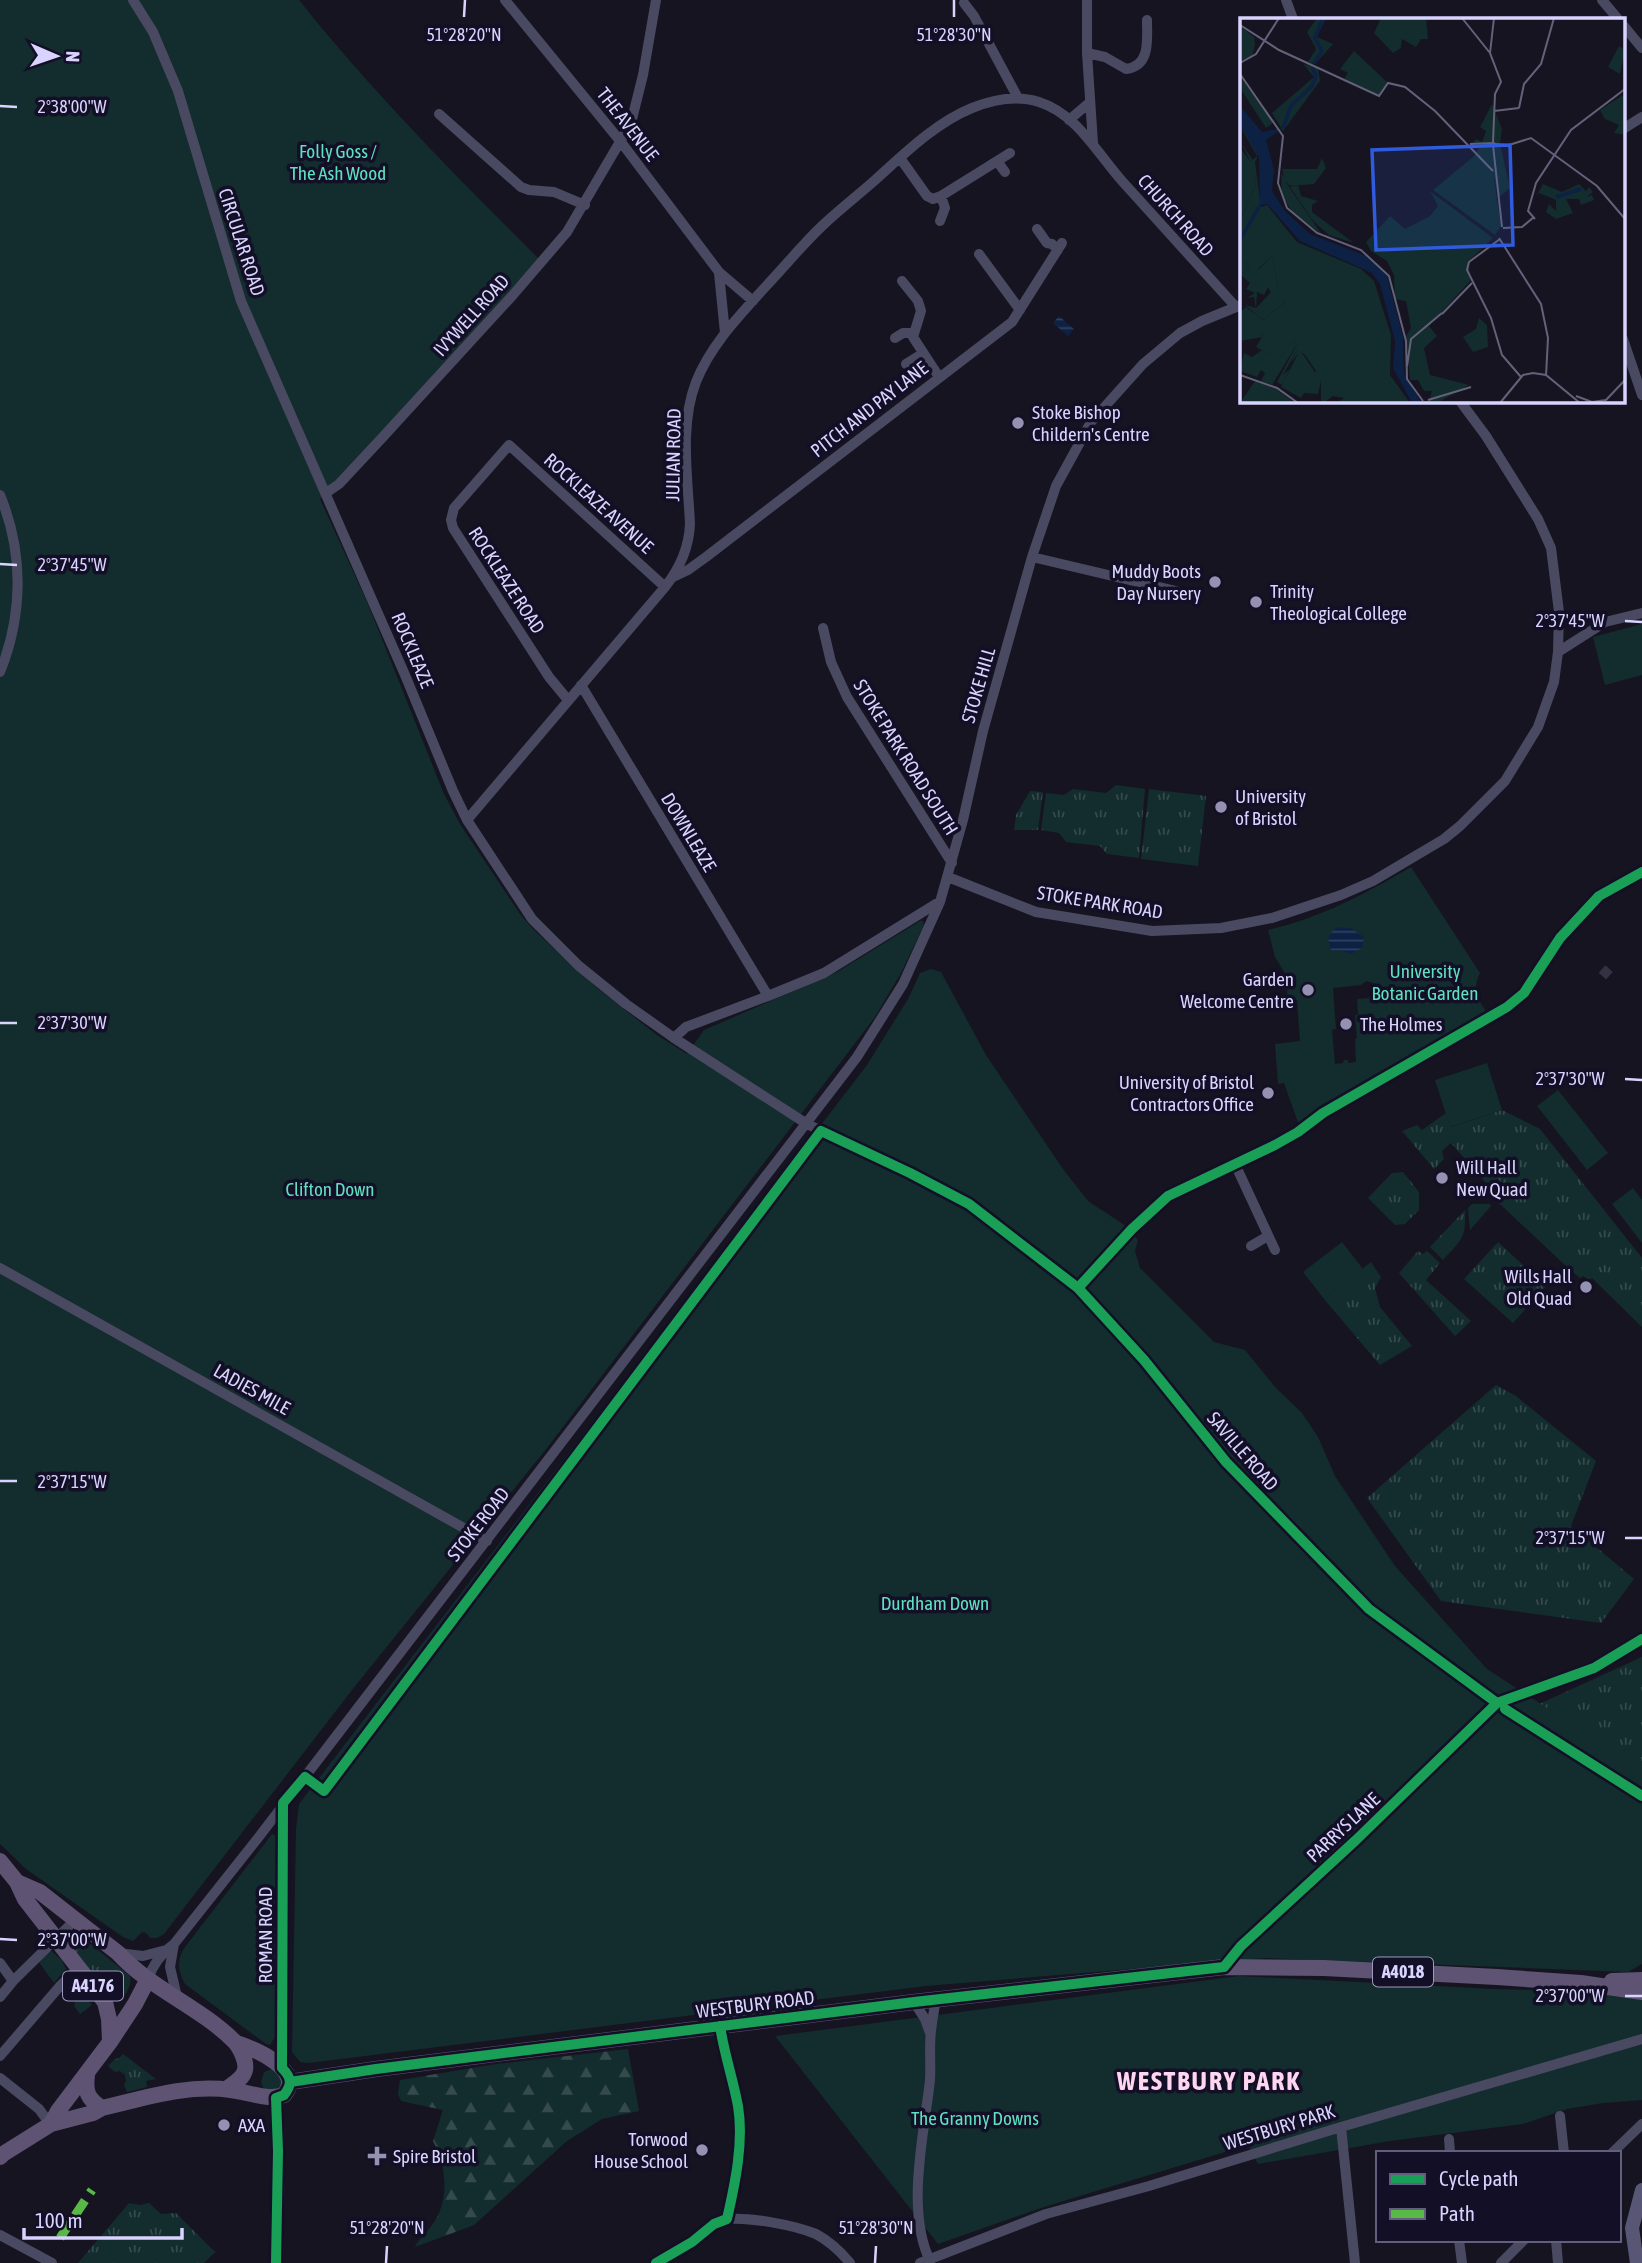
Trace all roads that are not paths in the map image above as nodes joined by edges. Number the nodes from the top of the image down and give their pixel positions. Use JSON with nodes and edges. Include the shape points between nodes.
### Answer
{"nodes":[{"id":1,"x":133,"y":0,"type":"edge"},
{"id":2,"x":505,"y":0,"type":"edge"},
{"id":3,"x":656,"y":0,"type":"edge"},
{"id":4,"x":1087,"y":0,"type":"edge"},
{"id":5,"x":1286,"y":0,"type":"edge"},
{"id":6,"x":1602,"y":0,"type":"edge"},
{"id":7,"x":964,"y":3,"type":"dead end"},
{"id":8,"x":1293,"y":18,"type":"edge"},
{"id":9,"x":1617,"y":18,"type":"edge"},
{"id":10,"x":1147,"y":20,"type":"dead end"},
{"id":11,"x":1624,"y":26,"type":"edge"},
{"id":12,"x":1642,"y":48,"type":"edge"},
{"id":13,"x":1087,"y":53,"type":"junction"},
{"id":14,"x":1018,"y":98,"type":"junction"},
{"id":15,"x":1089,"y":103,"type":"junction"},
{"id":16,"x":439,"y":114,"type":"dead end"},
{"id":17,"x":1642,"y":117,"type":"edge"},
{"id":18,"x":1069,"y":120,"type":"junction"},
{"id":19,"x":1624,"y":128,"type":"edge"},
{"id":20,"x":621,"y":142,"type":"junction"},
{"id":21,"x":1093,"y":143,"type":"junction"},
{"id":22,"x":1010,"y":153,"type":"dead end"},
{"id":23,"x":900,"y":158,"type":"junction"},
{"id":24,"x":997,"y":161,"type":"junction"},
{"id":25,"x":1005,"y":172,"type":"dead end"},
{"id":26,"x":941,"y":196,"type":"junction"},
{"id":27,"x":584,"y":205,"type":"junction"},
{"id":28,"x":940,"y":221,"type":"dead end"},
{"id":29,"x":1037,"y":229,"type":"dead end"},
{"id":30,"x":979,"y":254,"type":"dead end"},
{"id":31,"x":719,"y":272,"type":"junction"},
{"id":32,"x":902,"y":281,"type":"dead end"},
{"id":33,"x":753,"y":301,"type":"junction"},
{"id":34,"x":1238,"y":306,"type":"edge"},
{"id":35,"x":1020,"y":310,"type":"junction"},
{"id":36,"x":725,"y":333,"type":"junction"},
{"id":37,"x":912,"y":333,"type":"junction"},
{"id":38,"x":895,"y":338,"type":"dead end"},
{"id":39,"x":1624,"y":342,"type":"edge"},
{"id":40,"x":922,"y":354,"type":"junction"},
{"id":41,"x":905,"y":364,"type":"dead end"},
{"id":42,"x":939,"y":377,"type":"junction"},
{"id":43,"x":1642,"y":395,"type":"edge"},
{"id":44,"x":1461,"y":402,"type":"edge"},
{"id":45,"x":509,"y":445,"type":"joint"},
{"id":46,"x":326,"y":493,"type":"junction"},
{"id":47,"x":0,"y":495,"type":"edge"},
{"id":48,"x":1032,"y":556,"type":"junction"},
{"id":49,"x":673,"y":577,"type":"junction"},
{"id":50,"x":1142,"y":584,"type":"junction"},
{"id":51,"x":665,"y":587,"type":"junction"},
{"id":52,"x":1176,"y":591,"type":"dead end"},
{"id":53,"x":1139,"y":599,"type":"dead end"},
{"id":54,"x":1642,"y":613,"type":"edge"},
{"id":55,"x":823,"y":628,"type":"dead end"},
{"id":56,"x":1559,"y":652,"type":"junction"},
{"id":57,"x":0,"y":672,"type":"edge"},
{"id":58,"x":581,"y":685,"type":"junction"},
{"id":59,"x":568,"y":701,"type":"junction"},
{"id":60,"x":467,"y":820,"type":"junction"},
{"id":61,"x":952,"y":863,"type":"junction"},
{"id":62,"x":948,"y":877,"type":"junction"},
{"id":63,"x":940,"y":902,"type":"junction"},
{"id":64,"x":768,"y":996,"type":"junction"},
{"id":65,"x":674,"y":1038,"type":"junction"},
{"id":66,"x":807,"y":1124,"type":"junction"},
{"id":67,"x":1275,"y":1145,"type":"dead end"},
{"id":68,"x":1235,"y":1164,"type":"junction"},
{"id":69,"x":1268,"y":1236,"type":"junction"},
{"id":70,"x":1251,"y":1246,"type":"dead end"},
{"id":71,"x":1275,"y":1250,"type":"dead end"},
{"id":72,"x":0,"y":1268,"type":"edge"},
{"id":73,"x":1078,"y":1288,"type":"junction"},
{"id":74,"x":487,"y":1541,"type":"junction"},
{"id":75,"x":1642,"y":1639,"type":"edge"},
{"id":76,"x":1497,"y":1708,"type":"junction"},
{"id":77,"x":1642,"y":1796,"type":"edge"},
{"id":78,"x":284,"y":1803,"type":"junction"},
{"id":79,"x":0,"y":1861,"type":"edge"},
{"id":80,"x":17,"y":1882,"type":"junction"},
{"id":81,"x":75,"y":1920,"type":"junction"},
{"id":82,"x":56,"y":1938,"type":"junction"},
{"id":83,"x":1241,"y":1946,"type":"junction"},
{"id":84,"x":170,"y":1947,"type":"junction"},
{"id":85,"x":118,"y":1953,"type":"junction"},
{"id":86,"x":0,"y":1963,"type":"edge"},
{"id":87,"x":1243,"y":1966,"type":"junction"},
{"id":88,"x":1224,"y":1967,"type":"junction"},
{"id":89,"x":78,"y":1969,"type":"junction"},
{"id":90,"x":148,"y":1979,"type":"junction"},
{"id":91,"x":13,"y":1980,"type":"junction"},
{"id":92,"x":1642,"y":1980,"type":"edge"},
{"id":93,"x":1581,"y":1983,"type":"junction"},
{"id":94,"x":1642,"y":1992,"type":"edge"},
{"id":95,"x":0,"y":1997,"type":"edge"},
{"id":96,"x":177,"y":1997,"type":"junction"},
{"id":97,"x":936,"y":1999,"type":"junction"},
{"id":98,"x":914,"y":2002,"type":"junction"},
{"id":99,"x":930,"y":2033,"type":"junction"},
{"id":100,"x":1642,"y":2039,"type":"edge"},
{"id":101,"x":110,"y":2042,"type":"junction"},
{"id":102,"x":236,"y":2043,"type":"junction"},
{"id":103,"x":722,"y":2043,"type":"dead end"},
{"id":104,"x":0,"y":2056,"type":"edge"},
{"id":105,"x":282,"y":2068,"type":"junction"},
{"id":106,"x":87,"y":2075,"type":"junction"},
{"id":107,"x":0,"y":2078,"type":"edge"},
{"id":108,"x":226,"y":2089,"type":"junction"},
{"id":109,"x":285,"y":2090,"type":"junction"},
{"id":110,"x":102,"y":2108,"type":"junction"},
{"id":111,"x":1560,"y":2116,"type":"dead end"},
{"id":112,"x":1642,"y":2123,"type":"edge"},
{"id":113,"x":51,"y":2124,"type":"junction"},
{"id":114,"x":1341,"y":2127,"type":"junction"},
{"id":115,"x":1449,"y":2139,"type":"dead end"},
{"id":116,"x":1450,"y":2151,"type":"edge"},
{"id":117,"x":1564,"y":2151,"type":"edge"},
{"id":118,"x":1614,"y":2151,"type":"edge"},
{"id":119,"x":1,"y":2155,"type":"edge"},
{"id":120,"x":1642,"y":2190,"type":"edge"},
{"id":121,"x":727,"y":2219,"type":"junction"},
{"id":122,"x":0,"y":2235,"type":"edge"},
{"id":123,"x":1459,"y":2242,"type":"edge"},
{"id":124,"x":1522,"y":2242,"type":"edge"},
{"id":125,"x":1556,"y":2242,"type":"edge"},
{"id":126,"x":927,"y":2261,"type":"edge"},
{"id":127,"x":52,"y":2263,"type":"edge"},
{"id":128,"x":276,"y":2263,"type":"edge"},
{"id":129,"x":656,"y":2263,"type":"edge"},
{"id":130,"x":850,"y":2263,"type":"edge"},
{"id":131,"x":1355,"y":2263,"type":"edge"},
{"id":132,"x":1462,"y":2263,"type":"edge"},
{"id":133,"x":1501,"y":2263,"type":"edge"},
{"id":134,"x":1558,"y":2263,"type":"edge"},
{"id":135,"x":1637,"y":2263,"type":"edge"}],
"edges":[{"from":1,"to":46,"type":"street","name":"CIRCULAR ROAD","via":[[178,91],[241,301]]},
{"from":2,"to":20,"type":"street","name":"THE AVENUE"},
{"from":3,"to":20,"type":"street","name":"IVYWELL ROAD","via":[[634,111]]},
{"from":4,"to":13,"type":"street"},
{"from":5,"to":8,"type":"street"},
{"from":6,"to":9,"type":"street"},
{"from":7,"to":14,"type":"street"},
{"from":10,"to":13,"type":"street","via":[[1147,47],[1137,66],[1126,69]]},
{"from":11,"to":12,"type":"street"},
{"from":13,"to":15,"type":"street"},
{"from":14,"to":18,"type":"street","name":"JULIAN ROAD","via":[[1042,103]]},
{"from":14,"to":23,"type":"street","name":"JULIAN ROAD","via":[[971,109]]},
{"from":15,"to":18,"type":"street"},
{"from":15,"to":21,"type":"street"},
{"from":16,"to":27,"type":"street","via":[[521,187],[554,192]]},
{"from":17,"to":19,"type":"street"},
{"from":18,"to":21,"type":"street","name":"CHURCH ROAD"},
{"from":20,"to":27,"type":"street","name":"IVYWELL ROAD"},
{"from":20,"to":31,"type":"street","name":"THE AVENUE"},
{"from":21,"to":34,"type":"street","name":"CHURCH ROAD","via":[[1114,172]]},
{"from":22,"to":24,"type":"street"},
{"from":23,"to":26,"type":"street","via":[[927,196]]},
{"from":23,"to":33,"type":"street","name":"JULIAN ROAD","via":[[821,227]]},
{"from":24,"to":25,"type":"street"},
{"from":24,"to":26,"type":"street"},
{"from":26,"to":28,"type":"street","via":[[945,208]]},
{"from":27,"to":46,"type":"street","name":"IVYWELL ROAD","via":[[512,296]]},
{"from":29,"to":35,"type":"street","name":"PITCH AND PAY LANE","via":[[1047,243],[1060,247]]},
{"from":30,"to":35,"type":"street"},
{"from":31,"to":33,"type":"street","name":"THE AVENUE"},
{"from":31,"to":36,"type":"street"},
{"from":32,"to":37,"type":"street","via":[[921,312]]},
{"from":33,"to":36,"type":"street","name":"JULIAN ROAD"},
{"from":34,"to":48,"type":"street","name":"STOKE HILL","via":[[1180,333],[1143,363],[1091,422],[1056,486]]},
{"from":35,"to":42,"type":"street","name":"PITCH AND PAY LANE","via":[[1003,329]]},
{"from":36,"to":49,"type":"street","name":"JULIAN ROAD","via":[[691,395],[687,440],[690,536]]},
{"from":37,"to":38,"type":"street"},
{"from":37,"to":40,"type":"street"},
{"from":39,"to":43,"type":"street"},
{"from":40,"to":41,"type":"street"},
{"from":40,"to":42,"type":"street"},
{"from":42,"to":49,"type":"street","name":"PITCH AND PAY LANE","via":[[706,557]]},
{"from":44,"to":56,"type":"street","name":"STOKE PARK ROAD","via":[[1523,492],[1551,548],[1559,602]]},
{"from":45,"to":51,"type":"street","name":"ROCKLEAZE AVENUE"},
{"from":45,"to":59,"type":"street","name":"ROCKLEAZE ROAD","via":[[454,508],[451,520]]},
{"from":46,"to":60,"type":"street","name":"ROCKLEAZE"},
{"from":47,"to":57,"type":"street","via":[[19,576],[17,616]]},
{"from":48,"to":50,"type":"street"},
{"from":48,"to":61,"type":"street","name":"STOKE HILL"},
{"from":49,"to":51,"type":"street","name":"JULIAN ROAD"},
{"from":50,"to":52,"type":"street"},
{"from":50,"to":53,"type":"street"},
{"from":51,"to":58,"type":"street","name":"JULIAN ROAD"},
{"from":54,"to":56,"type":"street","via":[[1605,622]]},
{"from":55,"to":61,"type":"street","name":"STOKE PARK ROAD SOUTH","via":[[831,662],[847,697]]},
{"from":56,"to":62,"type":"street","name":"STOKE PARK ROAD","via":[[1541,718],[1505,781],[1444,839],[1340,895],[1272,918],[1221,928],[1152,931],[1036,912]]},
{"from":58,"to":59,"type":"street","name":"JULIAN ROAD"},
{"from":58,"to":64,"type":"street","name":"DOWNLEAZE"},
{"from":59,"to":60,"type":"street","name":"JULIAN ROAD"},
{"from":60,"to":65,"type":"street","via":[[532,919],[579,966]]},
{"from":61,"to":62,"type":"street","name":"STOKE HILL"},
{"from":62,"to":63,"type":"street","name":"STOKE HILL"},
{"from":63,"to":64,"type":"street","via":[[824,973]]},
{"from":63,"to":66,"type":"street","name":"STOKE HILL","via":[[902,984],[857,1057]]},
{"from":64,"to":65,"type":"street","via":[[686,1027]]},
{"from":65,"to":66,"type":"street"},
{"from":66,"to":73,"type":"street","name":"SAVILLE ROAD","via":[[969,1204]]},
{"from":66,"to":74,"type":"street","name":"STOKE ROAD"},
{"from":67,"to":68,"type":"street"},
{"from":68,"to":69,"type":"street"},
{"from":68,"to":73,"type":"street","via":[[1168,1196]]},
{"from":69,"to":70,"type":"street"},
{"from":69,"to":71,"type":"street"},
{"from":72,"to":74,"type":"street","name":"LADIES MILE"},
{"from":73,"to":76,"type":"street","name":"SAVILLE ROAD","via":[[1144,1360],[1226,1462],[1369,1609]]},
{"from":74,"to":78,"type":"street","name":"STOKE ROAD"},
{"from":75,"to":76,"type":"main road","name":"PARRYS LANE","via":[[1594,1668]]},
{"from":76,"to":77,"type":"street","name":"SAVILLE ROAD"},
{"from":76,"to":83,"type":"main road","name":"PARRYS LANE"},
{"from":78,"to":84,"type":"street","name":"STOKE ROAD"},
{"from":78,"to":105,"type":"street","name":"ROMAN ROAD"},
{"from":79,"to":80,"type":"main road","number":"A4176"},
{"from":80,"to":81,"type":"main road","number":"A4176","via":[[40,1892]]},
{"from":80,"to":82,"type":"main road","number":"A4176"},
{"from":81,"to":82,"type":"street"},
{"from":81,"to":85,"type":"main road","number":"A4176"},
{"from":82,"to":89,"type":"main road","number":"A4176"},
{"from":82,"to":91,"type":"street"},
{"from":83,"to":87,"type":"main road"},
{"from":83,"to":88,"type":"main road","name":"PARRYS LANE"},
{"from":84,"to":85,"type":"street","via":[[143,1956]]},
{"from":84,"to":90,"type":"street","name":"STOKE ROAD"},
{"from":84,"to":96,"type":"street"},
{"from":85,"to":90,"type":"main road","number":"A4176"},
{"from":86,"to":91,"type":"street"},
{"from":87,"to":88,"type":"main road","name":"WESTBURY ROAD","number":"A4018"},
{"from":87,"to":93,"type":"main road","name":"WESTBURY ROAD","number":"A4018"},
{"from":88,"to":97,"type":"main road","name":"WESTBURY ROAD","number":"A4018"},
{"from":89,"to":101,"type":"main road","number":"A4176","via":[[105,2002]]},
{"from":89,"to":104,"type":"street"},
{"from":90,"to":96,"type":"main road"},
{"from":90,"to":101,"type":"main road"},
{"from":91,"to":95,"type":"street"},
{"from":92,"to":93,"type":"main road","name":"WESTBURY ROAD","number":"A4018"},
{"from":93,"to":94,"type":"main road","name":"WESTBURY ROAD","number":"A4018"},
{"from":96,"to":102,"type":"main road"},
{"from":97,"to":98,"type":"main road","name":"WESTBURY ROAD","number":"A4018"},
{"from":97,"to":99,"type":"street"},
{"from":98,"to":99,"type":"street"},
{"from":98,"to":109,"type":"main road","name":"WESTBURY ROAD","number":"A4018","via":[[376,2069]]},
{"from":99,"to":126,"type":"street","via":[[918,2204]]},
{"from":100,"to":114,"type":"street","name":"WESTBURY PARK"},
{"from":101,"to":106,"type":"main road"},
{"from":102,"to":105,"type":"main road"},
{"from":102,"to":108,"type":"main road","via":[[246,2067],[239,2080]]},
{"from":103,"to":121,"type":"street","via":[[738,2109],[735,2179]]},
{"from":105,"to":109,"type":"main road","via":[[289,2075]]},
{"from":106,"to":110,"type":"main road","via":[[87,2094]]},
{"from":106,"to":113,"type":"main road"},
{"from":107,"to":113,"type":"street"},
{"from":108,"to":109,"type":"main road","name":"WESTBURY ROAD","number":"A4018"},
{"from":108,"to":110,"type":"main road","name":"WESTBURY ROAD","via":[[183,2089]]},
{"from":109,"to":128,"type":"main road","via":[[278,2151]]},
{"from":110,"to":113,"type":"main road","name":"WESTBURY ROAD"},
{"from":111,"to":117,"type":"street"},
{"from":112,"to":118,"type":"street"},
{"from":113,"to":119,"type":"main road"},
{"from":114,"to":126,"type":"street","name":"WESTBURY PARK","via":[[1046,2214]]},
{"from":114,"to":131,"type":"street"},
{"from":115,"to":116,"type":"street"},
{"from":120,"to":135,"type":"main road","via":[[1632,2228]]},
{"from":121,"to":129,"type":"street"},
{"from":121,"to":130,"type":"street","via":[[764,2221],[816,2234]]},
{"from":122,"to":127,"type":"street"},
{"from":123,"to":132,"type":"street"},
{"from":124,"to":133,"type":"street"},
{"from":125,"to":134,"type":"street"}]}
